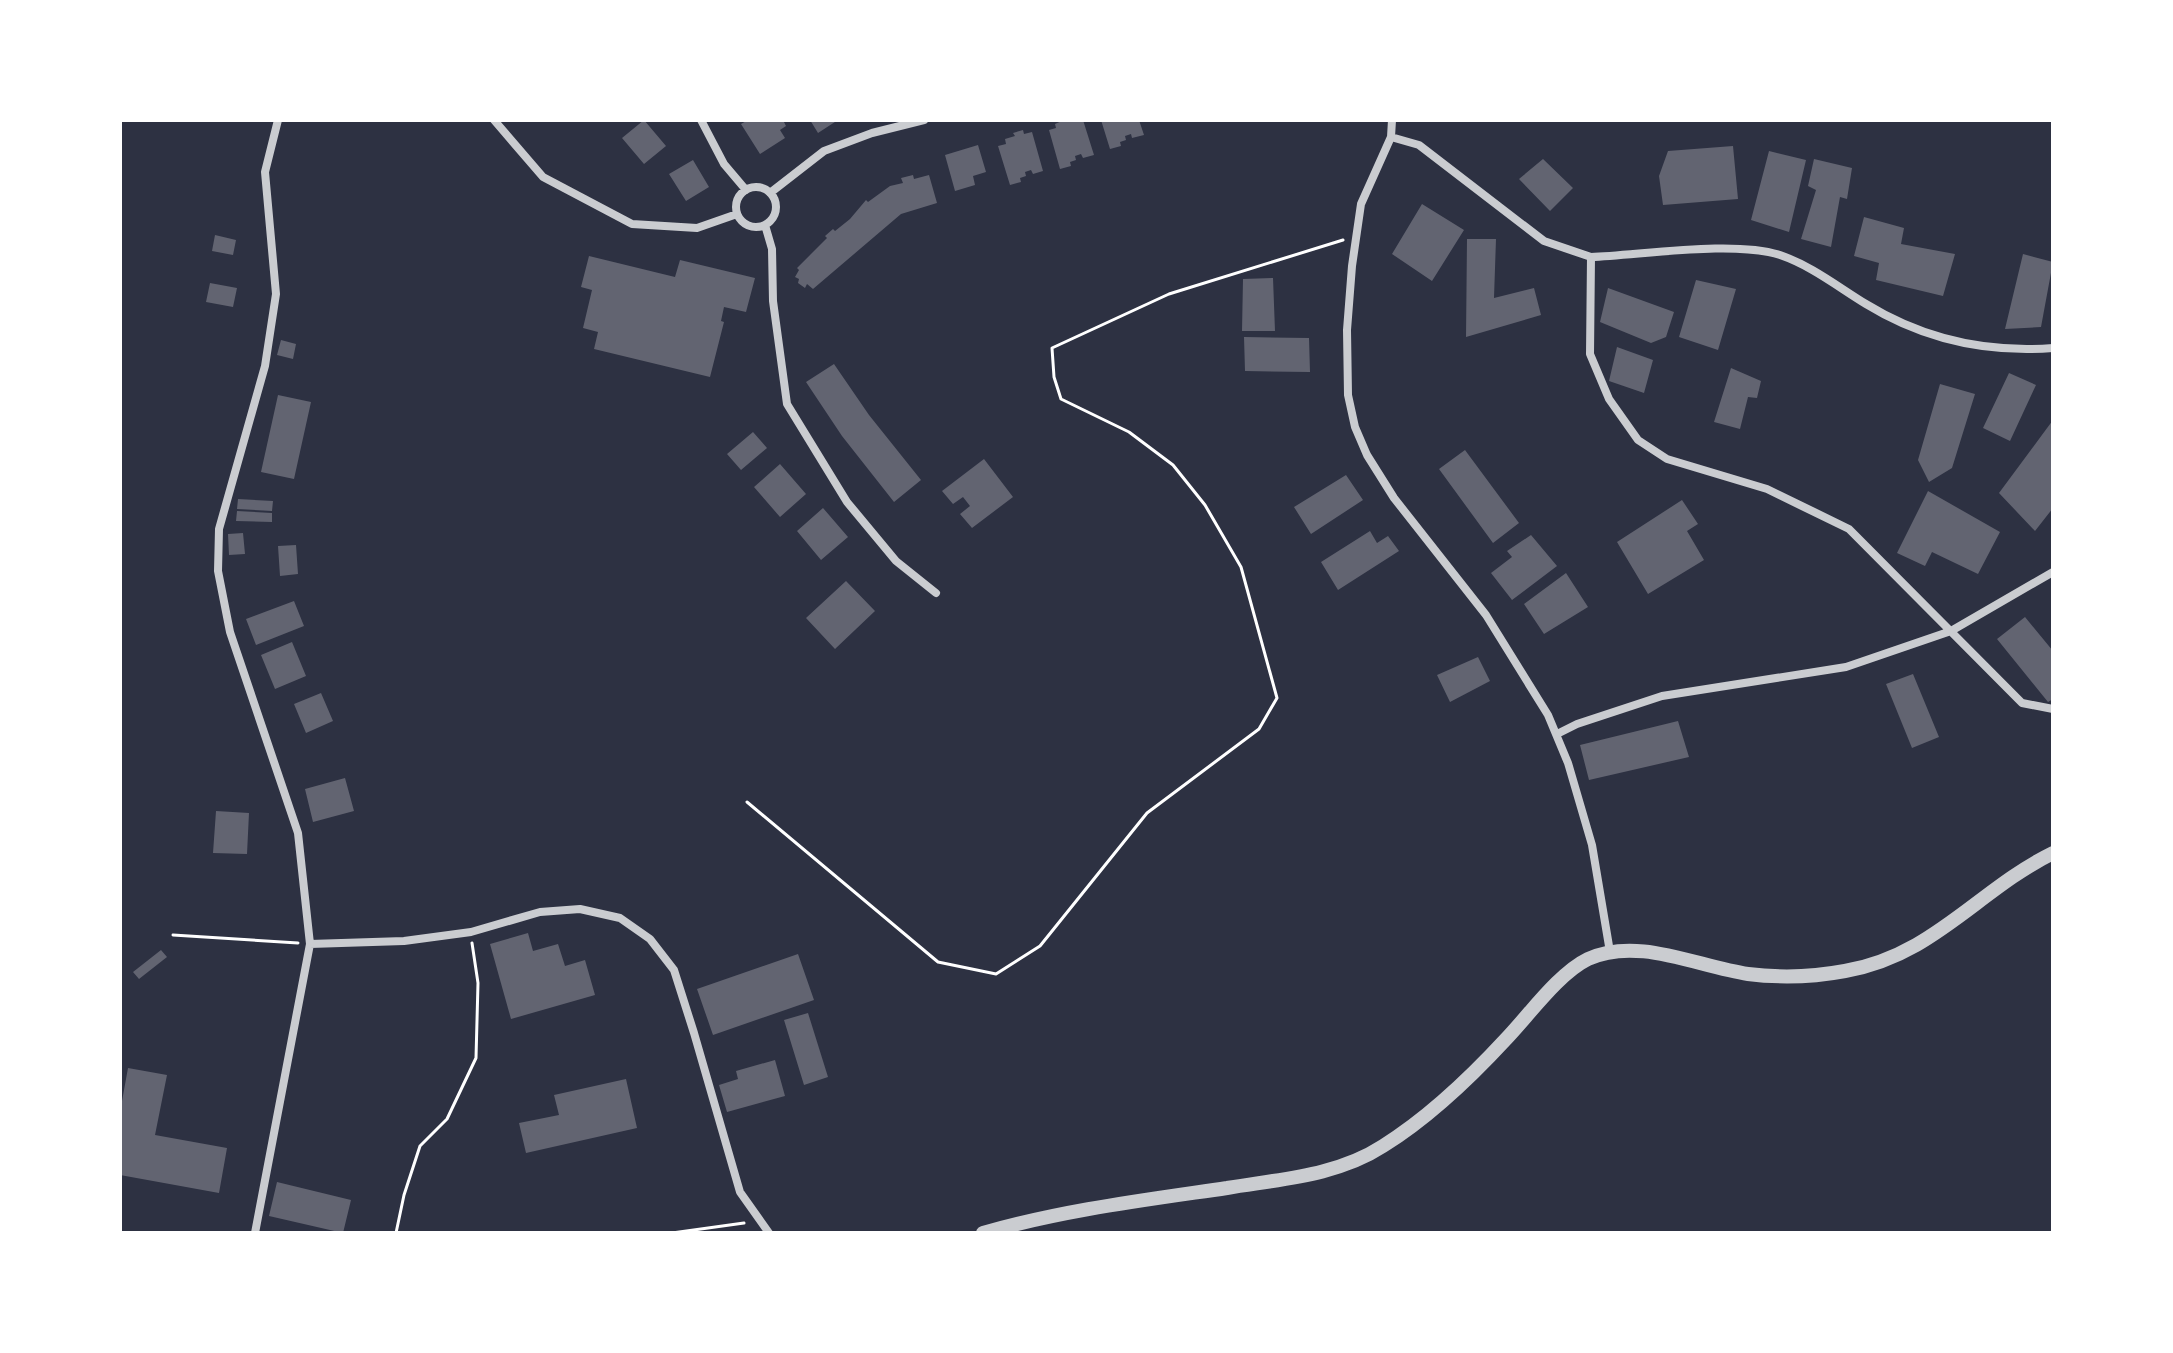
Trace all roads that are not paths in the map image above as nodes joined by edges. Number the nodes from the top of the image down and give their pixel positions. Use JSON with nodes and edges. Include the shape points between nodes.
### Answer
{"nodes":[{"id":1,"x":278,"y":120,"type":"edge"},
{"id":2,"x":494,"y":120,"type":"edge"},
{"id":3,"x":701,"y":120,"type":"edge"},
{"id":4,"x":924,"y":120,"type":"edge"},
{"id":5,"x":1392,"y":120,"type":"edge"},
{"id":6,"x":1391,"y":137,"type":"junction"},
{"id":7,"x":746,"y":190,"type":"junction"},
{"id":8,"x":770,"y":193,"type":"junction"},
{"id":9,"x":737,"y":214,"type":"junction"},
{"id":10,"x":765,"y":225,"type":"junction"},
{"id":11,"x":1591,"y":257,"type":"junction"},
{"id":12,"x":2053,"y":348,"type":"edge"},
{"id":13,"x":2053,"y":572,"type":"edge"},
{"id":14,"x":936,"y":593,"type":"dead end"},
{"id":15,"x":1951,"y":631,"type":"junction"},
{"id":16,"x":2053,"y":709,"type":"edge"},
{"id":17,"x":1557,"y":734,"type":"junction"},
{"id":18,"x":2053,"y":853,"type":"edge"},
{"id":19,"x":310,"y":944,"type":"junction"},
{"id":20,"x":1610,"y":952,"type":"junction"},
{"id":21,"x":255,"y":1233,"type":"edge"},
{"id":22,"x":769,"y":1233,"type":"edge"},
{"id":23,"x":983,"y":1233,"type":"edge"}],
"edges":[{"from":1,"to":19,"type":"street","via":[[265,172],[276,294],[265,366],[219,529],[218,571],[230,632],[298,833]]},
{"from":2,"to":9,"type":"street","via":[[543,177],[632,224],[697,228]]},
{"from":3,"to":7,"type":"street","via":[[724,164]]},
{"from":4,"to":8,"type":"street","via":[[824,151]]},
{"from":5,"to":6,"type":"street"},
{"from":6,"to":11,"type":"street","via":[[1419,145],[1544,241]]},
{"from":6,"to":17,"type":"street","via":[[1361,204],[1357,236],[1347,330],[1348,395],[1355,427],[1394,498],[1486,615]]},
{"from":7,"to":8,"type":"street","via":[[759,187]]},
{"from":7,"to":9,"type":"street","via":[[737,200]]},
{"from":8,"to":10,"type":"street","via":[[776,210]]},
{"from":9,"to":10,"type":"street","via":[[752,227]]},
{"from":10,"to":14,"type":"street","via":[[772,249],[773,301],[787,404],[847,502],[896,561]]},
{"from":11,"to":12,"type":"street","via":[[1727,249],[1778,254],[1928,334],[1975,346]]},
{"from":11,"to":15,"type":"street","via":[[1590,354],[1609,399],[1638,440],[1667,459],[1767,489],[1849,529]]},
{"from":13,"to":15,"type":"street"},
{"from":15,"to":16,"type":"street","via":[[2022,703]]},
{"from":15,"to":17,"type":"street","via":[[1846,667],[1662,696]]},
{"from":17,"to":20,"type":"street","via":[[1592,845]]},
{"from":18,"to":20,"type":"street","via":[[2028,865],[1933,937],[1845,971],[1751,975],[1635,951]]},
{"from":19,"to":21,"type":"street"},
{"from":19,"to":22,"type":"street","via":[[471,932],[540,912],[580,909],[620,918],[650,939],[674,970],[740,1192]]},
{"from":20,"to":23,"type":"street","via":[[1567,974],[1481,1065],[1384,1146],[1352,1163],[1304,1176],[1039,1217]]}]}
